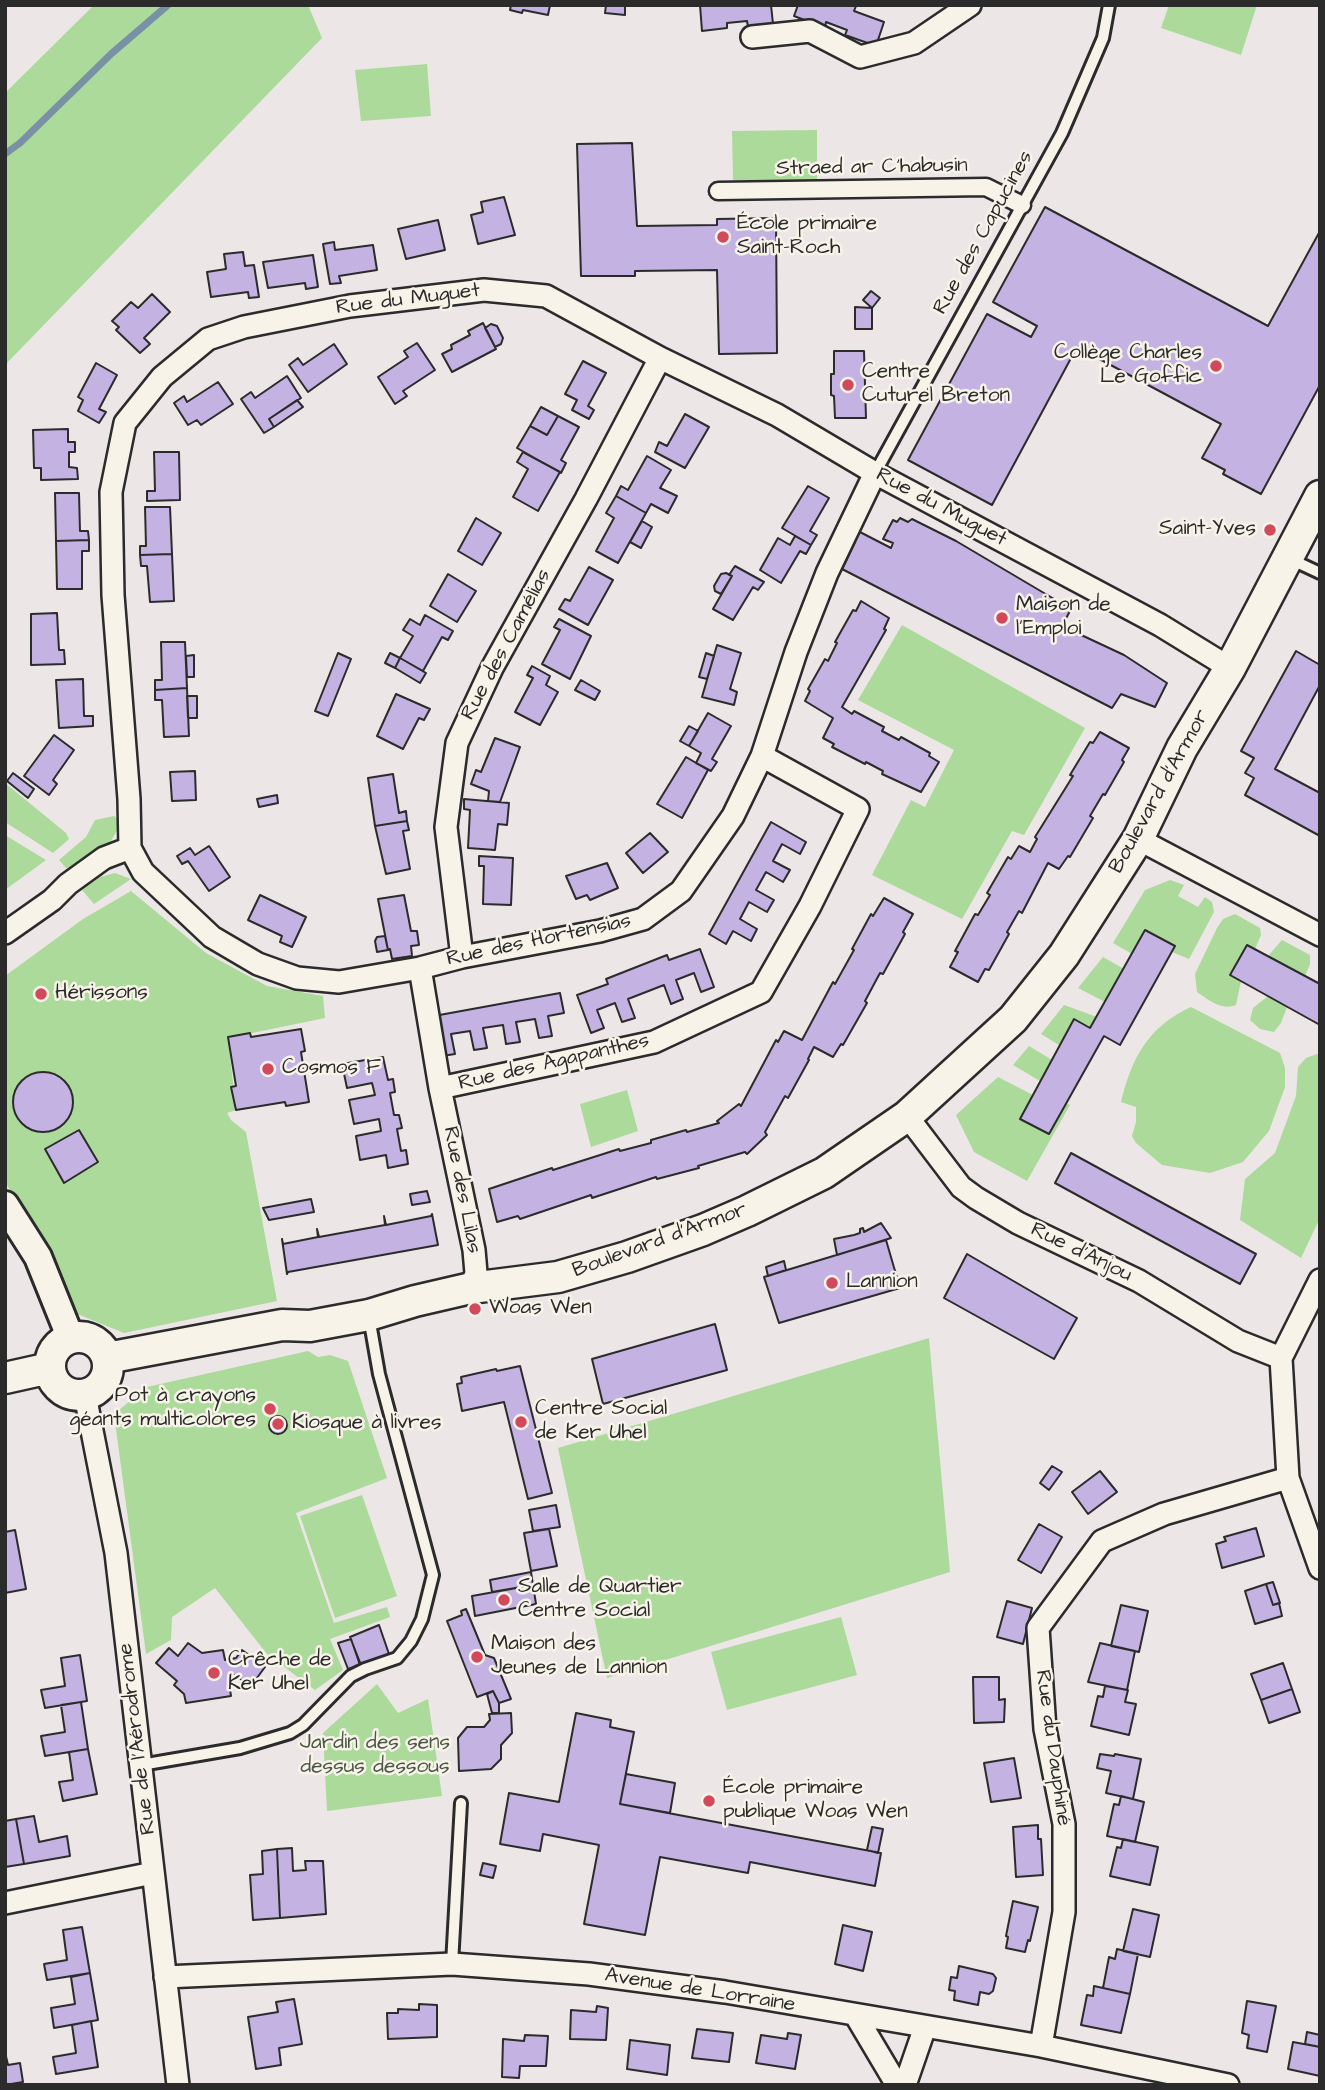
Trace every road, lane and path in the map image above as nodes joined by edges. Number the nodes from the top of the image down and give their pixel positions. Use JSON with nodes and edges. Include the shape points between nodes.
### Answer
{"nodes":[{"id":1,"x":970,"y":5,"type":"edge"},
{"id":2,"x":1109,"y":5,"type":"edge"},
{"id":3,"x":752,"y":37,"type":"dead end"},
{"id":4,"x":718,"y":191,"type":"dead end"},
{"id":5,"x":1022,"y":205,"type":"junction"},
{"id":6,"x":660,"y":358,"type":"junction"},
{"id":7,"x":875,"y":473,"type":"junction"},
{"id":8,"x":1320,"y":496,"type":"edge"},
{"id":9,"x":1289,"y":558,"type":"junction"},
{"id":10,"x":1320,"y":573,"type":"edge"},
{"id":11,"x":1230,"y":668,"type":"junction"},
{"id":12,"x":762,"y":755,"type":"junction"},
{"id":13,"x":1138,"y":839,"type":"junction"},
{"id":14,"x":130,"y":848,"type":"junction"},
{"id":15,"x":5,"y":933,"type":"edge"},
{"id":16,"x":1320,"y":935,"type":"edge"},
{"id":17,"x":462,"y":957,"type":"junction"},
{"id":18,"x":420,"y":968,"type":"junction"},
{"id":19,"x":440,"y":1088,"type":"junction"},
{"id":20,"x":907,"y":1116,"type":"junction"},
{"id":21,"x":5,"y":1205,"type":"edge"},
{"id":22,"x":1320,"y":1280,"type":"edge"},
{"id":23,"x":471,"y":1289,"type":"junction"},
{"id":24,"x":369,"y":1315,"type":"junction"},
{"id":25,"x":71,"y":1339,"type":"junction"},
{"id":26,"x":107,"y":1358,"type":"junction"},
{"id":27,"x":1281,"y":1358,"type":"junction"},
{"id":28,"x":50,"y":1368,"type":"junction"},
{"id":29,"x":5,"y":1378,"type":"edge"},
{"id":30,"x":85,"y":1395,"type":"junction"},
{"id":31,"x":1288,"y":1478,"type":"junction"},
{"id":32,"x":1320,"y":1568,"type":"edge"},
{"id":33,"x":141,"y":1765,"type":"junction"},
{"id":34,"x":461,"y":1803,"type":"dead end"},
{"id":35,"x":153,"y":1873,"type":"junction"},
{"id":36,"x":5,"y":1903,"type":"edge"},
{"id":37,"x":452,"y":1964,"type":"junction"},
{"id":38,"x":165,"y":1977,"type":"junction"},
{"id":39,"x":856,"y":2016,"type":"junction"},
{"id":40,"x":925,"y":2027,"type":"junction"},
{"id":41,"x":1041,"y":2046,"type":"junction"},
{"id":42,"x":171,"y":2083,"type":"edge"},
{"id":43,"x":897,"y":2085,"type":"edge"},
{"id":44,"x":905,"y":2085,"type":"edge"},
{"id":45,"x":1228,"y":2085,"type":"edge"}],
"edges":[{"from":1,"to":3,"type":"street","via":[[914,43],[859,57],[810,31]]},
{"from":2,"to":5,"type":"lane","name":"Rue des Capucines","via":[[1103,38],[1062,133]]},
{"from":4,"to":5,"type":"street","name":"Straed ar C'habusin","via":[[986,187]]},
{"from":5,"to":7,"type":"lane","name":"Rue des Capucines"},
{"from":6,"to":7,"type":"street","name":"Rue du Muguet","via":[[777,415]]},
{"from":6,"to":14,"type":"street","name":"Rue du Muguet","via":[[547,296],[484,290],[349,306],[244,327],[208,339],[162,377],[125,424],[111,492]]},
{"from":6,"to":17,"type":"street","name":"Rue des Camélias","via":[[492,667],[457,743],[446,827]]},
{"from":7,"to":11,"type":"street","name":"Rue du Muguet","via":[[1160,625]]},
{"from":7,"to":12,"type":"street","name":"Rue des Hortensias","via":[[827,573]]},
{"from":8,"to":9,"type":"main road","name":"Boulevard d'Armor"},
{"from":9,"to":10,"type":"lane"},
{"from":9,"to":11,"type":"main road","name":"Boulevard d'Armor"},
{"from":11,"to":13,"type":"main road","name":"Boulevard d'Armor","via":[[1177,758]]},
{"from":12,"to":17,"type":"street","name":"Rue des Hortensias","via":[[733,816],[681,891],[643,919]]},
{"from":12,"to":19,"type":"street","name":"Rue des Agapanthes","via":[[858,809],[761,992],[654,1042]]},
{"from":13,"to":16,"type":"street"},
{"from":13,"to":20,"type":"main road","name":"Boulevard d'Armor","via":[[1064,955],[1013,1019]]},
{"from":14,"to":15,"type":"street","via":[[104,858]]},
{"from":14,"to":18,"type":"street","name":"Rue des Hortensias","via":[[143,872],[212,937],[258,964],[297,978],[339,982]]},
{"from":17,"to":18,"type":"street","name":"Rue des Hortensias"},
{"from":18,"to":19,"type":"street","name":"Rue des Lilas"},
{"from":19,"to":23,"type":"street","name":"Rue des Lilas","via":[[474,1250]]},
{"from":20,"to":23,"type":"main road","name":"Boulevard d'Armor","via":[[824,1173],[703,1230],[558,1277]]},
{"from":20,"to":27,"type":"street","name":"Rue d'Anjou","via":[[961,1187],[976,1198],[1139,1281],[1238,1340]]},
{"from":21,"to":25,"type":"street","via":[[38,1257]]},
{"from":22,"to":27,"type":"street"},
{"from":23,"to":24,"type":"main road","name":"Boulevard d'Armor"},
{"from":24,"to":26,"type":"main road","name":"Boulevard d'Armor","via":[[310,1326],[282,1325]]},
{"from":24,"to":33,"type":"lane","via":[[379,1374],[433,1575],[411,1641],[397,1658],[351,1676],[290,1733],[240,1748]]},
{"from":25,"to":26,"type":"main road","via":[[89,1339]]},
{"from":25,"to":28,"type":"main road","via":[[55,1350]]},
{"from":26,"to":30,"type":"main road","via":[[106,1377]]},
{"from":27,"to":31,"type":"street"},
{"from":28,"to":29,"type":"main road"},
{"from":28,"to":30,"type":"main road","via":[[58,1386]]},
{"from":30,"to":33,"type":"street","name":"Rue de l'Aérodrome","via":[[116,1553]]},
{"from":31,"to":32,"type":"street"},
{"from":31,"to":41,"type":"street","name":"Rue du Dauphiné","via":[[1164,1514],[1102,1541],[1038,1628],[1045,1729],[1064,1824],[1064,1912]]},
{"from":33,"to":35,"type":"street","name":"Rue de l'Aérodrome"},
{"from":34,"to":37,"type":"lane"},
{"from":35,"to":36,"type":"street"},
{"from":35,"to":38,"type":"street","name":"Rue de l'Aérodrome"},
{"from":37,"to":38,"type":"street","name":"Avenue de Lorraine"},
{"from":37,"to":39,"type":"street","name":"Avenue de Lorraine","via":[[602,1975]]},
{"from":38,"to":42,"type":"street","name":"Rue de l'Aérodrome"},
{"from":39,"to":40,"type":"street","name":"Avenue de Lorraine"},
{"from":39,"to":43,"type":"street"},
{"from":40,"to":41,"type":"street","name":"Avenue de Lorraine"},
{"from":40,"to":44,"type":"street"},
{"from":41,"to":45,"type":"street","name":"Avenue de Lorraine"}]}
